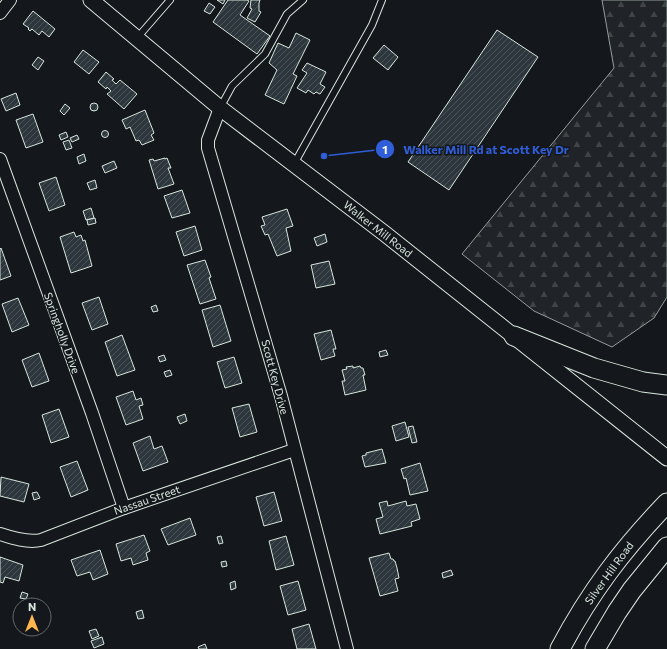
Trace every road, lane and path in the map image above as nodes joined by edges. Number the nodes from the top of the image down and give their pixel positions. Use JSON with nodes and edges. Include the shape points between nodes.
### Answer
{"nodes":[{"id":1,"x":10,"y":0,"type":"edge"},
{"id":2,"x":90,"y":0,"type":"edge"},
{"id":3,"x":170,"y":0,"type":"edge"},
{"id":4,"x":303,"y":0,"type":"edge"},
{"id":5,"x":382,"y":0,"type":"edge"},
{"id":6,"x":0,"y":13,"type":"edge"},
{"id":7,"x":137,"y":38,"type":"junction"},
{"id":8,"x":220,"y":108,"type":"junction"},
{"id":9,"x":0,"y":159,"type":"edge"},
{"id":10,"x":294,"y":164,"type":"junction"},
{"id":11,"x":514,"y":336,"type":"junction"},
{"id":12,"x":667,"y":385,"type":"edge"},
{"id":13,"x":294,"y":450,"type":"junction"},
{"id":14,"x":667,"y":458,"type":"edge"},
{"id":15,"x":667,"y":503,"type":"edge"},
{"id":16,"x":124,"y":508,"type":"junction"},
{"id":17,"x":0,"y":534,"type":"edge"},
{"id":18,"x":667,"y":547,"type":"edge"},
{"id":19,"x":347,"y":649,"type":"edge"},
{"id":20,"x":560,"y":649,"type":"edge"},
{"id":21,"x":595,"y":649,"type":"edge"}],
"edges":[{"from":1,"to":6,"type":"street"},
{"from":2,"to":7,"type":"street","name":"Walker Mill Road"},
{"from":3,"to":7,"type":"lane"},
{"from":4,"to":8,"type":"lane","via":[[288,14],[265,54],[232,86]]},
{"from":5,"to":10,"type":"lane","via":[[372,25]]},
{"from":7,"to":8,"type":"street","name":"Walker Mill Road"},
{"from":8,"to":10,"type":"street","name":"Walker Mill Road"},
{"from":8,"to":13,"type":"street","name":"Scott Key Drive","via":[[208,140],[208,148],[269,354]]},
{"from":9,"to":16,"type":"street","name":"Springholly Drive"},
{"from":10,"to":11,"type":"street","name":"Walker Mill Road"},
{"from":11,"to":12,"type":"main road","via":[[594,368],[643,382]]},
{"from":11,"to":14,"type":"street","name":"Walker Mill Road"},
{"from":13,"to":16,"type":"street","name":"Nassau Street"},
{"from":13,"to":19,"type":"street","name":"Scott Key Drive"},
{"from":15,"to":20,"type":"main road","name":"Silver Hill Road","via":[[642,529],[598,585]]},
{"from":16,"to":17,"type":"street","name":"Nassau Street","via":[[36,541]]},
{"from":18,"to":21,"type":"main road","via":[[617,612]]}]}
